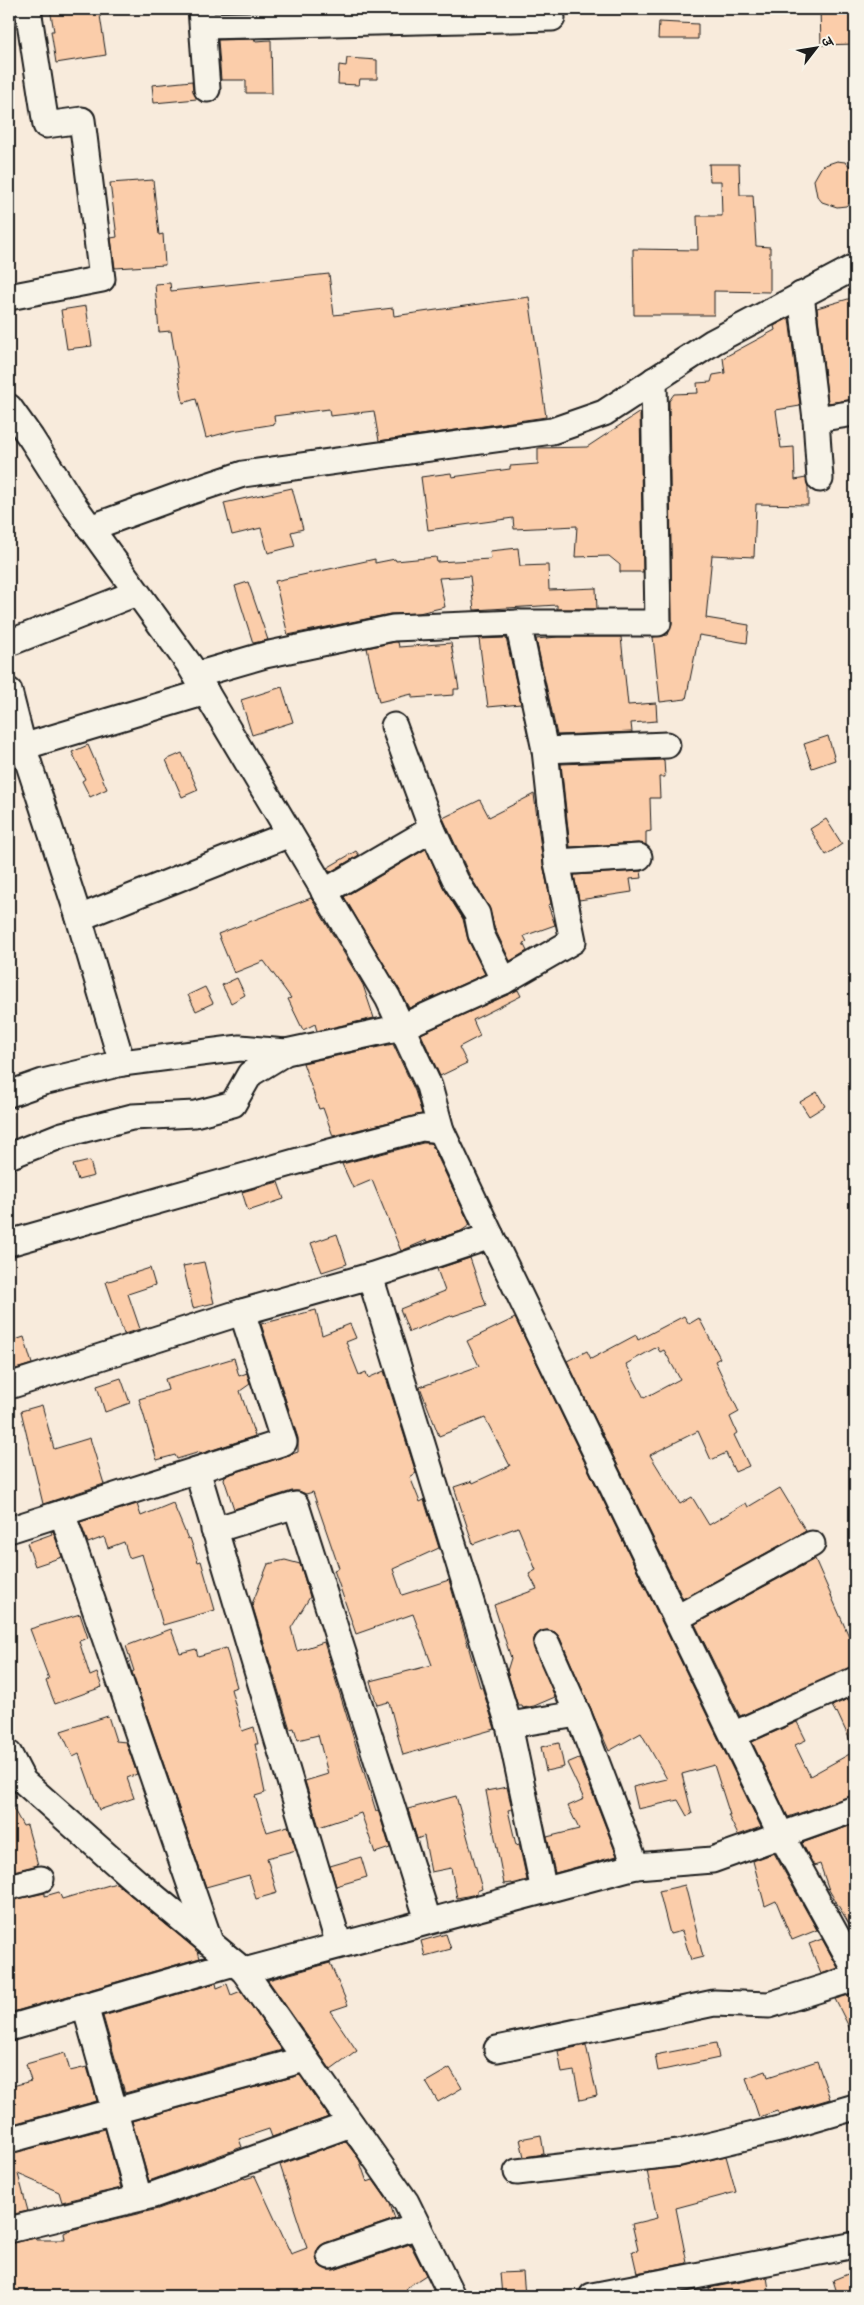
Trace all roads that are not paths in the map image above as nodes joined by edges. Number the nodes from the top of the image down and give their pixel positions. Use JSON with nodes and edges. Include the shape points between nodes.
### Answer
{"nodes":[{"id":1,"x":28,"y":9,"type":"edge"},
{"id":2,"x":490,"y":14,"type":"edge"},
{"id":3,"x":202,"y":17,"type":"edge"},
{"id":4,"x":552,"y":18,"type":"dead end"},
{"id":5,"x":207,"y":89,"type":"dead end"},
{"id":6,"x":855,"y":267,"type":"edge"},
{"id":7,"x":801,"y":296,"type":"junction"},
{"id":8,"x":9,"y":297,"type":"edge"},
{"id":9,"x":654,"y":380,"type":"junction"},
{"id":10,"x":855,"y":413,"type":"edge"},
{"id":11,"x":12,"y":418,"type":"edge"},
{"id":12,"x":816,"y":419,"type":"junction"},
{"id":13,"x":820,"y":479,"type":"dead end"},
{"id":14,"x":90,"y":528,"type":"junction"},
{"id":15,"x":136,"y":593,"type":"junction"},
{"id":16,"x":518,"y":623,"type":"junction"},
{"id":17,"x":9,"y":643,"type":"edge"},
{"id":18,"x":201,"y":683,"type":"junction"},
{"id":19,"x":9,"y":691,"type":"edge"},
{"id":20,"x":394,"y":726,"type":"dead end"},
{"id":21,"x":667,"y":745,"type":"dead end"},
{"id":22,"x":16,"y":748,"type":"edge"},
{"id":23,"x":545,"y":750,"type":"junction"},
{"id":24,"x":432,"y":829,"type":"junction"},
{"id":25,"x":290,"y":834,"type":"junction"},
{"id":26,"x":639,"y":857,"type":"dead end"},
{"id":27,"x":557,"y":862,"type":"junction"},
{"id":28,"x":324,"y":892,"type":"junction"},
{"id":29,"x":80,"y":918,"type":"junction"},
{"id":30,"x":504,"y":981,"type":"junction"},
{"id":31,"x":402,"y":1027,"type":"junction"},
{"id":32,"x":286,"y":1052,"type":"junction"},
{"id":33,"x":122,"y":1063,"type":"junction"},
{"id":34,"x":9,"y":1094,"type":"edge"},
{"id":35,"x":441,"y":1130,"type":"junction"},
{"id":36,"x":9,"y":1156,"type":"edge"},
{"id":37,"x":491,"y":1236,"type":"junction"},
{"id":38,"x":9,"y":1243,"type":"edge"},
{"id":39,"x":370,"y":1276,"type":"junction"},
{"id":40,"x":242,"y":1312,"type":"junction"},
{"id":41,"x":9,"y":1386,"type":"edge"},
{"id":42,"x":197,"y":1470,"type":"junction"},
{"id":43,"x":62,"y":1513,"type":"junction"},
{"id":44,"x":9,"y":1530,"type":"edge"},
{"id":45,"x":214,"y":1530,"type":"junction"},
{"id":46,"x":812,"y":1544,"type":"dead end"},
{"id":47,"x":677,"y":1618,"type":"junction"},
{"id":48,"x":547,"y":1644,"type":"dead end"},
{"id":49,"x":855,"y":1680,"type":"edge"},
{"id":50,"x":578,"y":1714,"type":"junction"},
{"id":51,"x":509,"y":1725,"type":"junction"},
{"id":52,"x":733,"y":1735,"type":"junction"},
{"id":53,"x":9,"y":1754,"type":"edge"},
{"id":54,"x":855,"y":1809,"type":"edge"},
{"id":55,"x":781,"y":1835,"type":"junction"},
{"id":56,"x":636,"y":1866,"type":"junction"},
{"id":57,"x":41,"y":1879,"type":"dead end"},
{"id":58,"x":9,"y":1886,"type":"edge"},
{"id":59,"x":544,"y":1891,"type":"junction"},
{"id":60,"x":428,"y":1920,"type":"junction"},
{"id":61,"x":210,"y":1942,"type":"junction"},
{"id":62,"x":339,"y":1945,"type":"junction"},
{"id":63,"x":853,"y":1958,"type":"edge"},
{"id":64,"x":239,"y":1967,"type":"junction"},
{"id":65,"x":855,"y":1978,"type":"edge"},
{"id":66,"x":85,"y":2006,"type":"junction"},
{"id":67,"x":9,"y":2028,"type":"edge"},
{"id":68,"x":497,"y":2050,"type":"dead end"},
{"id":69,"x":305,"y":2059,"type":"junction"},
{"id":70,"x":855,"y":2107,"type":"edge"},
{"id":71,"x":114,"y":2113,"type":"junction"},
{"id":72,"x":351,"y":2124,"type":"junction"},
{"id":73,"x":9,"y":2140,"type":"edge"},
{"id":74,"x":517,"y":2172,"type":"dead end"},
{"id":75,"x":138,"y":2198,"type":"junction"},
{"id":76,"x":418,"y":2226,"type":"junction"},
{"id":77,"x":9,"y":2230,"type":"edge"},
{"id":78,"x":855,"y":2245,"type":"edge"},
{"id":79,"x":330,"y":2256,"type":"dead end"},
{"id":80,"x":628,"y":2293,"type":"edge"},
{"id":81,"x":452,"y":2296,"type":"edge"},
{"id":82,"x":592,"y":2296,"type":"edge"}],
"edges":[{"from":1,"to":8,"type":"street","via":[[46,125],[82,120],[102,279]]},
{"from":2,"to":3,"type":"street"},
{"from":2,"to":4,"type":"street"},
{"from":3,"to":5,"type":"street"},
{"from":6,"to":7,"type":"street"},
{"from":7,"to":9,"type":"street","via":[[712,342]]},
{"from":7,"to":12,"type":"street"},
{"from":9,"to":14,"type":"street","via":[[604,413],[552,431],[243,474]]},
{"from":9,"to":16,"type":"street","via":[[658,622]]},
{"from":10,"to":12,"type":"street"},
{"from":11,"to":14,"type":"street"},
{"from":12,"to":13,"type":"street"},
{"from":14,"to":15,"type":"street"},
{"from":15,"to":17,"type":"street"},
{"from":15,"to":18,"type":"street"},
{"from":16,"to":18,"type":"street","via":[[393,628],[265,655]]},
{"from":16,"to":23,"type":"street"},
{"from":18,"to":22,"type":"street"},
{"from":18,"to":25,"type":"street"},
{"from":19,"to":22,"type":"street"},
{"from":20,"to":24,"type":"street"},
{"from":21,"to":23,"type":"street"},
{"from":22,"to":29,"type":"street"},
{"from":23,"to":27,"type":"street"},
{"from":24,"to":28,"type":"street"},
{"from":24,"to":30,"type":"street","via":[[456,881],[477,914],[481,934]]},
{"from":25,"to":28,"type":"street"},
{"from":25,"to":29,"type":"street"},
{"from":26,"to":27,"type":"street"},
{"from":27,"to":30,"type":"street","via":[[573,940]]},
{"from":28,"to":31,"type":"street"},
{"from":29,"to":33,"type":"street"},
{"from":30,"to":31,"type":"street"},
{"from":31,"to":32,"type":"street"},
{"from":31,"to":35,"type":"street","via":[[429,1086]]},
{"from":32,"to":33,"type":"street","via":[[240,1048]]},
{"from":32,"to":36,"type":"street","via":[[250,1074],[233,1104],[195,1114],[132,1117],[62,1135]]},
{"from":33,"to":34,"type":"street","via":[[43,1082]]},
{"from":35,"to":37,"type":"street"},
{"from":35,"to":38,"type":"street","via":[[422,1128],[330,1152]]},
{"from":37,"to":39,"type":"street"},
{"from":37,"to":47,"type":"street"},
{"from":39,"to":40,"type":"street"},
{"from":39,"to":51,"type":"street"},
{"from":40,"to":41,"type":"street"},
{"from":40,"to":42,"type":"street","via":[[284,1442]]},
{"from":42,"to":43,"type":"street"},
{"from":42,"to":45,"type":"street"},
{"from":43,"to":44,"type":"street"},
{"from":43,"to":61,"type":"street"},
{"from":45,"to":60,"type":"street","via":[[296,1505]]},
{"from":45,"to":62,"type":"street"},
{"from":46,"to":47,"type":"street"},
{"from":47,"to":52,"type":"street"},
{"from":48,"to":50,"type":"street"},
{"from":49,"to":52,"type":"street"},
{"from":50,"to":51,"type":"street"},
{"from":50,"to":56,"type":"street"},
{"from":51,"to":59,"type":"street"},
{"from":52,"to":55,"type":"street"},
{"from":53,"to":61,"type":"street","via":[[23,1781]]},
{"from":54,"to":55,"type":"street"},
{"from":55,"to":56,"type":"street","via":[[712,1860]]},
{"from":55,"to":63,"type":"street"},
{"from":56,"to":59,"type":"street"},
{"from":57,"to":58,"type":"street"},
{"from":59,"to":60,"type":"street"},
{"from":60,"to":62,"type":"street"},
{"from":61,"to":64,"type":"street"},
{"from":62,"to":64,"type":"street"},
{"from":64,"to":66,"type":"street"},
{"from":64,"to":69,"type":"street"},
{"from":65,"to":68,"type":"street","via":[[769,2005],[714,2002]]},
{"from":66,"to":67,"type":"street"},
{"from":66,"to":71,"type":"street"},
{"from":69,"to":71,"type":"street"},
{"from":69,"to":72,"type":"street"},
{"from":70,"to":74,"type":"street","via":[[783,2128],[679,2152]]},
{"from":71,"to":73,"type":"street"},
{"from":71,"to":75,"type":"street"},
{"from":72,"to":75,"type":"street"},
{"from":72,"to":76,"type":"street","via":[[406,2202]]},
{"from":75,"to":77,"type":"street"},
{"from":76,"to":79,"type":"street"},
{"from":76,"to":81,"type":"street"},
{"from":78,"to":80,"type":"street"},
{"from":80,"to":82,"type":"street"}]}
